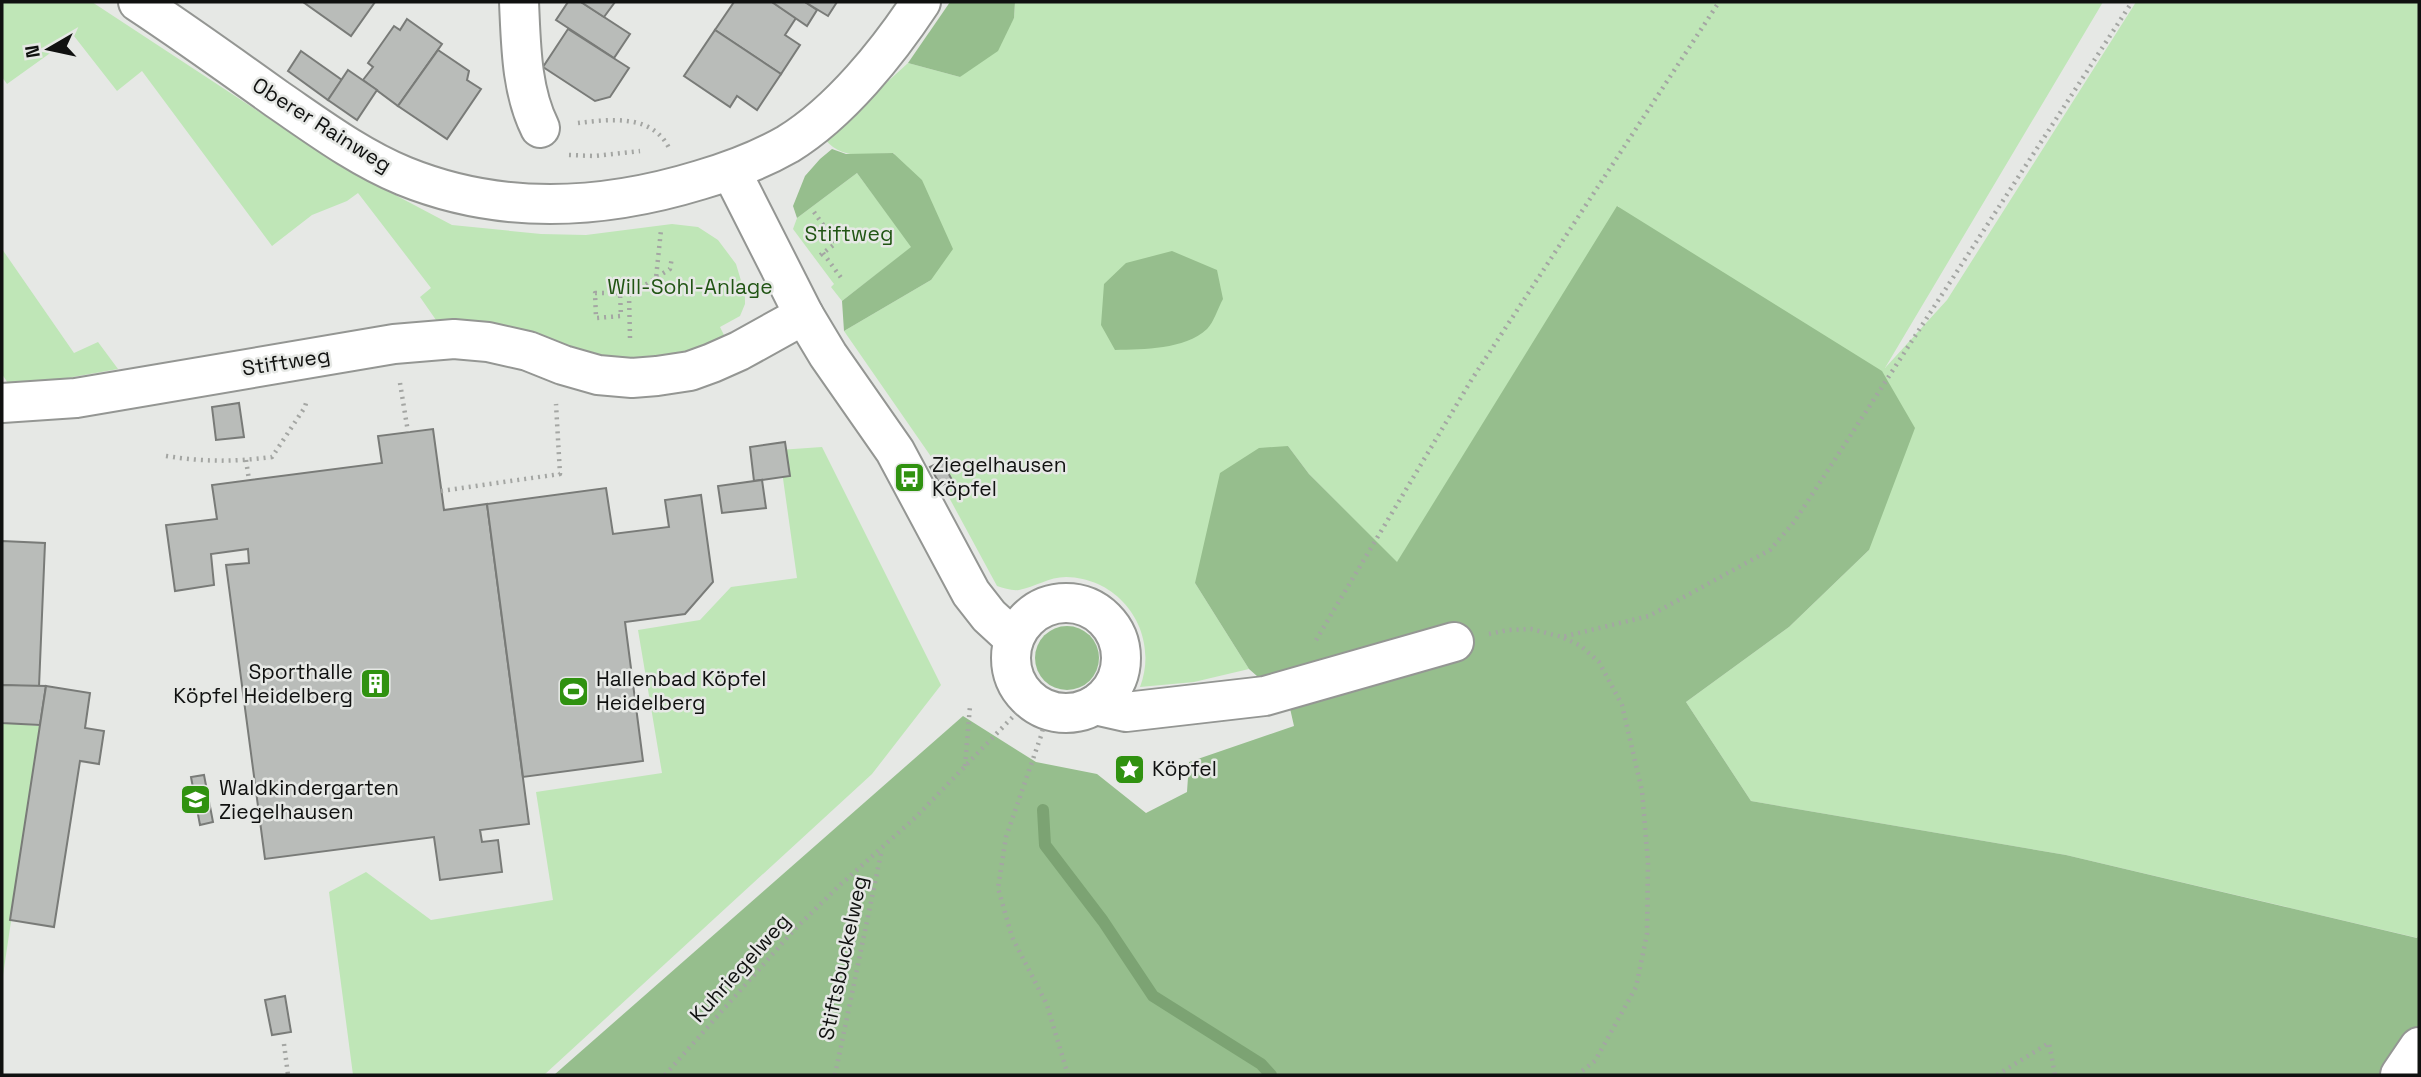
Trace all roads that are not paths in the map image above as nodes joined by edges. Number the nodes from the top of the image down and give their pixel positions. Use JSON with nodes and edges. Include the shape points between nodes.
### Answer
{"nodes":[{"id":1,"x":138,"y":2,"type":"edge"},
{"id":2,"x":519,"y":2,"type":"edge"},
{"id":3,"x":921,"y":2,"type":"edge"},
{"id":4,"x":540,"y":128,"type":"road end"},
{"id":5,"x":731,"y":171,"type":"junction"},
{"id":6,"x":804,"y":316,"type":"junction"},
{"id":7,"x":2,"y":403,"type":"edge"},
{"id":8,"x":1014,"y":639,"type":"junction"},
{"id":9,"x":1454,"y":642,"type":"road end"},
{"id":10,"x":1095,"y":705,"type":"junction"},
{"id":11,"x":2419,"y":1047,"type":"edge"},
{"id":12,"x":2400,"y":1075,"type":"edge"}],
"edges":[{"from":1,"to":5,"type":"street","name":"Oberer Rainweg","via":[[348,147],[442,189],[489,200],[548,205],[612,201]]},
{"from":2,"to":4,"type":"street","via":[[523,67]]},
{"from":3,"to":5,"type":"street","via":[[864,76],[808,129]]},
{"from":5,"to":6,"type":"street"},
{"from":6,"to":7,"type":"street","name":"Stiftweg","via":[[690,371],[632,378],[598,375],[528,351],[454,339],[405,342],[76,398]]},
{"from":6,"to":8,"type":"street","via":[[895,451],[971,593]]},
{"from":8,"to":10,"type":"street","via":[[1014,677],[1039,704],[1065,713]]},
{"from":8,"to":10,"type":"street","via":[[1029,617],[1047,606],[1079,604],[1099,613],[1118,638],[1121,660],[1117,681]]},
{"from":9,"to":10,"type":"street","via":[[1265,696],[1126,712]]},
{"from":11,"to":12,"type":"street"}]}
